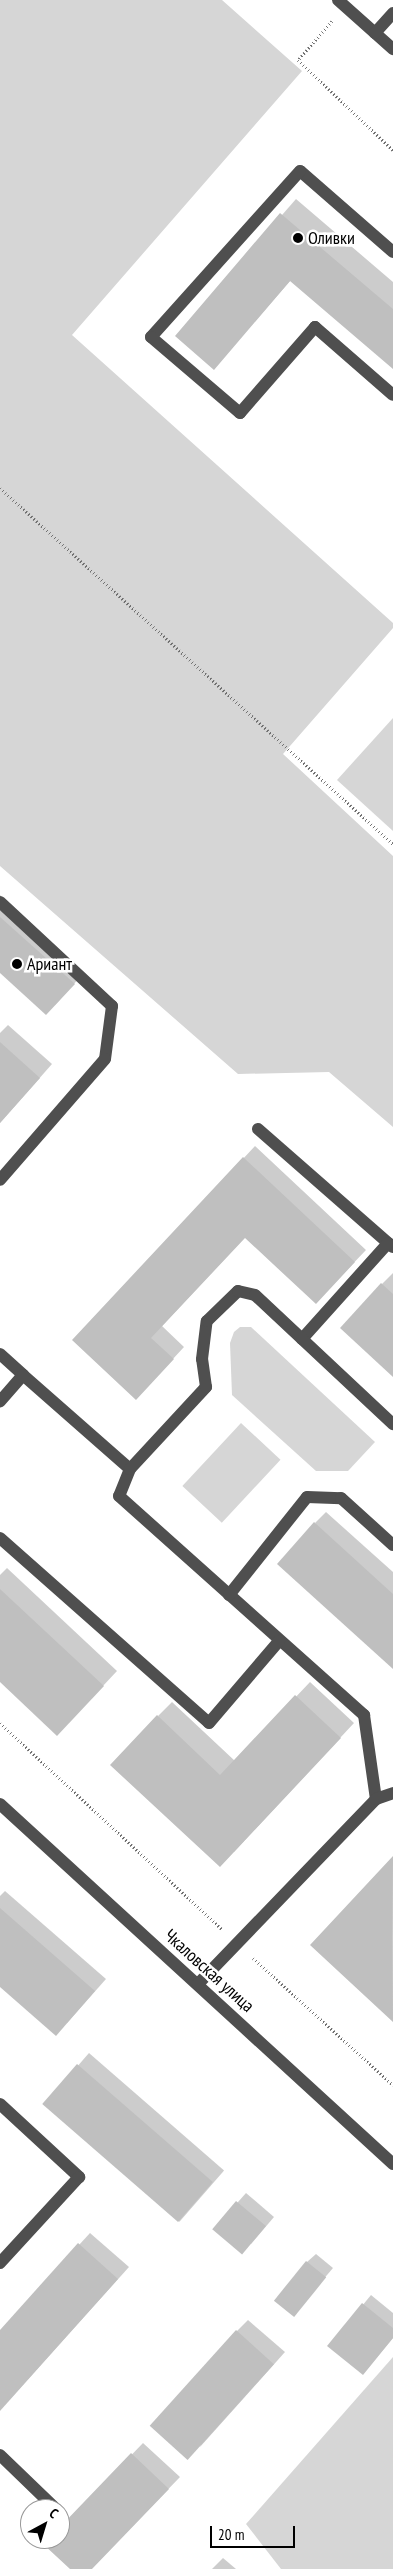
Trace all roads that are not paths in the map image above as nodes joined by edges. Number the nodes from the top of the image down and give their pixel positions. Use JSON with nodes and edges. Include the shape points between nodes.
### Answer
{"nodes":[{"id":1,"x":341,"y":3,"type":"edge"},
{"id":2,"x":393,"y":13,"type":"edge"},
{"id":3,"x":374,"y":33,"type":"junction"},
{"id":4,"x":393,"y":49,"type":"edge"},
{"id":5,"x":393,"y":252,"type":"edge"},
{"id":6,"x":393,"y":395,"type":"edge"},
{"id":7,"x":0,"y":902,"type":"edge"},
{"id":8,"x":258,"y":1129,"type":"dead end"},
{"id":9,"x":0,"y":1180,"type":"edge"},
{"id":10,"x":390,"y":1245,"type":"edge"},
{"id":11,"x":302,"y":1339,"type":"junction"},
{"id":12,"x":0,"y":1354,"type":"edge"},
{"id":13,"x":23,"y":1375,"type":"junction"},
{"id":14,"x":0,"y":1401,"type":"edge"},
{"id":15,"x":393,"y":1424,"type":"edge"},
{"id":16,"x":130,"y":1469,"type":"junction"},
{"id":17,"x":0,"y":1538,"type":"edge"},
{"id":18,"x":393,"y":1545,"type":"edge"},
{"id":19,"x":229,"y":1595,"type":"junction"},
{"id":20,"x":279,"y":1642,"type":"junction"},
{"id":21,"x":393,"y":1793,"type":"edge"},
{"id":22,"x":376,"y":1799,"type":"junction"},
{"id":23,"x":0,"y":1804,"type":"edge"},
{"id":24,"x":198,"y":1984,"type":"junction"},
{"id":25,"x":0,"y":2104,"type":"edge"},
{"id":26,"x":393,"y":2164,"type":"edge"},
{"id":27,"x":0,"y":2263,"type":"edge"},
{"id":28,"x":0,"y":2455,"type":"edge"},
{"id":29,"x":46,"y":2499,"type":"edge"}],
"edges":[{"from":1,"to":3,"type":"street"},
{"from":2,"to":3,"type":"street"},
{"from":3,"to":4,"type":"street"},
{"from":5,"to":6,"type":"street","via":[[300,171],[152,337],[240,413],[315,327]]},
{"from":7,"to":9,"type":"street","via":[[112,1006],[105,1059]]},
{"from":8,"to":10,"type":"street"},
{"from":10,"to":11,"type":"street"},
{"from":11,"to":15,"type":"street"},
{"from":11,"to":16,"type":"street","via":[[255,1295],[238,1291],[207,1321],[202,1359],[206,1388]]},
{"from":12,"to":13,"type":"street"},
{"from":13,"to":14,"type":"street"},
{"from":13,"to":16,"type":"street"},
{"from":16,"to":19,"type":"street","via":[[119,1496]]},
{"from":17,"to":20,"type":"street","via":[[210,1723]]},
{"from":18,"to":19,"type":"street","via":[[341,1498],[307,1496]]},
{"from":19,"to":20,"type":"street"},
{"from":20,"to":22,"type":"street","via":[[364,1715]]},
{"from":21,"to":22,"type":"street"},
{"from":22,"to":24,"type":"street"},
{"from":23,"to":24,"type":"street","name":"Чкаловская улица"},
{"from":24,"to":26,"type":"street","name":"Чкаловская улица"},
{"from":25,"to":27,"type":"street","via":[[79,2177]]},
{"from":28,"to":29,"type":"street"}]}
